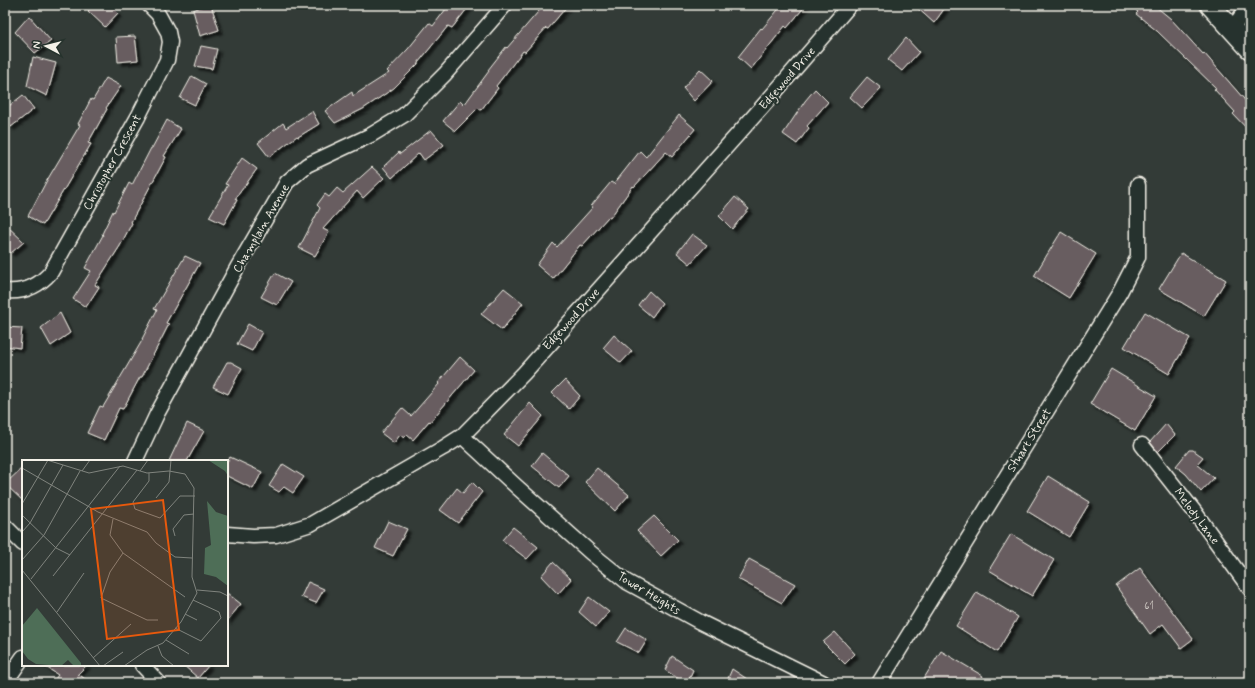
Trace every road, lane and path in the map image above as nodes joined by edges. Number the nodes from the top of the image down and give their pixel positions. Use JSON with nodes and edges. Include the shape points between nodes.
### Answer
{"nodes":[{"id":1,"x":149,"y":5,"type":"edge"},
{"id":2,"x":505,"y":5,"type":"edge"},
{"id":3,"x":850,"y":5,"type":"edge"},
{"id":4,"x":1210,"y":5,"type":"edge"},
{"id":5,"x":1249,"y":5,"type":"edge"},
{"id":6,"x":1232,"y":29,"type":"junction"},
{"id":7,"x":1250,"y":49,"type":"edge"},
{"id":8,"x":1138,"y":185,"type":"dead end"},
{"id":9,"x":5,"y":291,"type":"edge"},
{"id":10,"x":462,"y":436,"type":"junction"},
{"id":11,"x":1142,"y":446,"type":"dead end"},
{"id":12,"x":135,"y":460,"type":"edge"},
{"id":13,"x":5,"y":526,"type":"edge"},
{"id":14,"x":228,"y":534,"type":"edge"},
{"id":15,"x":22,"y":543,"type":"edge"},
{"id":16,"x":1250,"y":589,"type":"edge"},
{"id":17,"x":22,"y":658,"type":"edge"},
{"id":18,"x":143,"y":666,"type":"edge"},
{"id":19,"x":5,"y":683,"type":"edge"},
{"id":20,"x":159,"y":683,"type":"edge"},
{"id":21,"x":824,"y":683,"type":"edge"},
{"id":22,"x":879,"y":683,"type":"edge"}],
"edges":[{"from":1,"to":9,"type":"street","name":"Christopher Crescent","via":[[158,14],[168,32],[170,47],[165,65],[51,272],[32,287],[19,291]]},
{"from":2,"to":12,"type":"street","name":"Champlain Avenue","via":[[445,74],[404,115],[371,135],[307,165],[287,182],[157,414]]},
{"from":3,"to":10,"type":"street","name":"Edgewood Drive","via":[[534,362]]},
{"from":4,"to":6,"type":"street"},
{"from":5,"to":6,"type":"street"},
{"from":6,"to":7,"type":"street"},
{"from":8,"to":22,"type":"street","name":"Stuart Street","via":[[1138,257],[1120,292]]},
{"from":10,"to":14,"type":"street","name":"Edgewood Drive","via":[[311,524],[276,535]]},
{"from":10,"to":21,"type":"street","name":"Tower Heights","via":[[626,582],[700,622]]},
{"from":11,"to":16,"type":"street","name":"Melody Lane","via":[[1194,511]]},
{"from":13,"to":15,"type":"street"},
{"from":17,"to":19,"type":"street"},
{"from":18,"to":20,"type":"street"}]}
